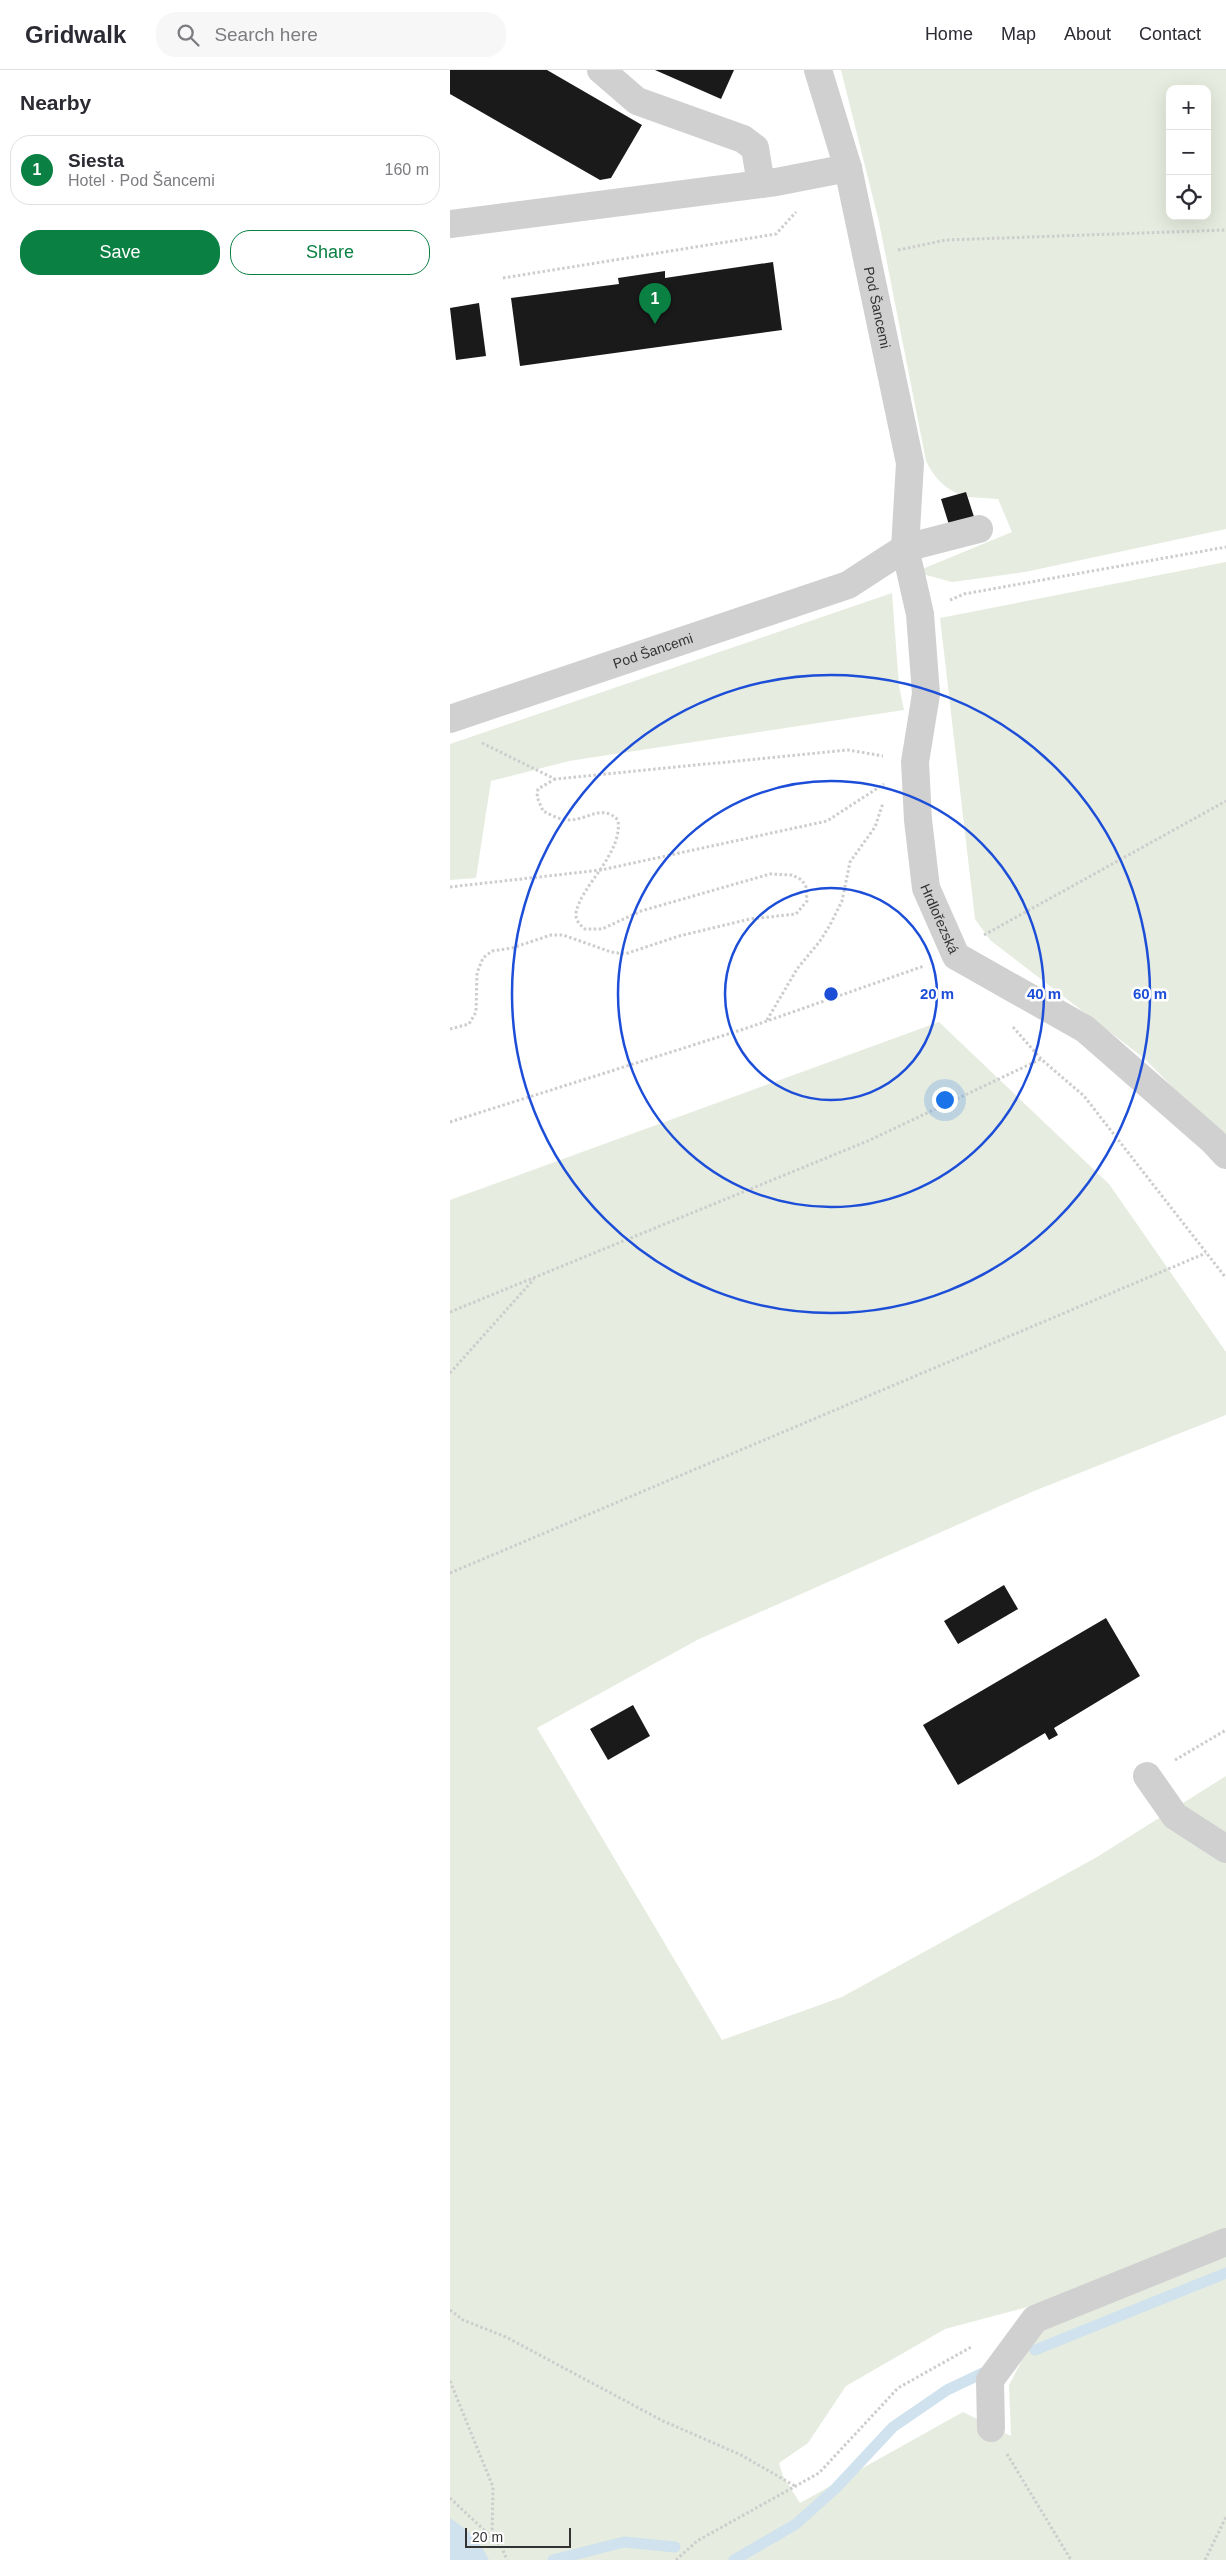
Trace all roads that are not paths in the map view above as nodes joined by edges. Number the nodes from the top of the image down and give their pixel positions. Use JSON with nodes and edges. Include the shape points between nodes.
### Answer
{"nodes":[{"id":1,"x":601,"y":70,"type":"edge"},
{"id":2,"x":818,"y":70,"type":"edge"},
{"id":3,"x":848,"y":168,"type":"junction"},
{"id":4,"x":761,"y":184,"type":"junction"},
{"id":5,"x":450,"y":224,"type":"edge"},
{"id":6,"x":979,"y":529,"type":"dead end"},
{"id":7,"x":905,"y":548,"type":"junction"},
{"id":8,"x":450,"y":718,"type":"edge"},
{"id":9,"x":1226,"y":1155,"type":"edge"},
{"id":10,"x":1147,"y":1776,"type":"road end"},
{"id":11,"x":1226,"y":1849,"type":"edge"},
{"id":12,"x":1226,"y":2242,"type":"edge"},
{"id":13,"x":991,"y":2428,"type":"road end"}],
"edges":[{"from":1,"to":4,"type":"street","via":[[637,101],[743,139],[756,148]]},
{"from":2,"to":3,"type":"street","name":"Pod Šancemi"},
{"from":3,"to":4,"type":"street"},
{"from":3,"to":7,"type":"street","name":"Pod Šancemi","via":[[910,463]]},
{"from":4,"to":5,"type":"street"},
{"from":6,"to":7,"type":"street","name":"Pod Šancemi"},
{"from":7,"to":8,"type":"street","name":"Pod Šancemi","via":[[848,585]]},
{"from":7,"to":9,"type":"street","name":"Hrdlořezská","via":[[920,614],[926,694],[915,762],[926,888],[956,956],[1085,1029]]},
{"from":10,"to":11,"type":"street","via":[[1175,1816]]},
{"from":12,"to":13,"type":"street","via":[[1035,2319],[990,2380]]}]}
